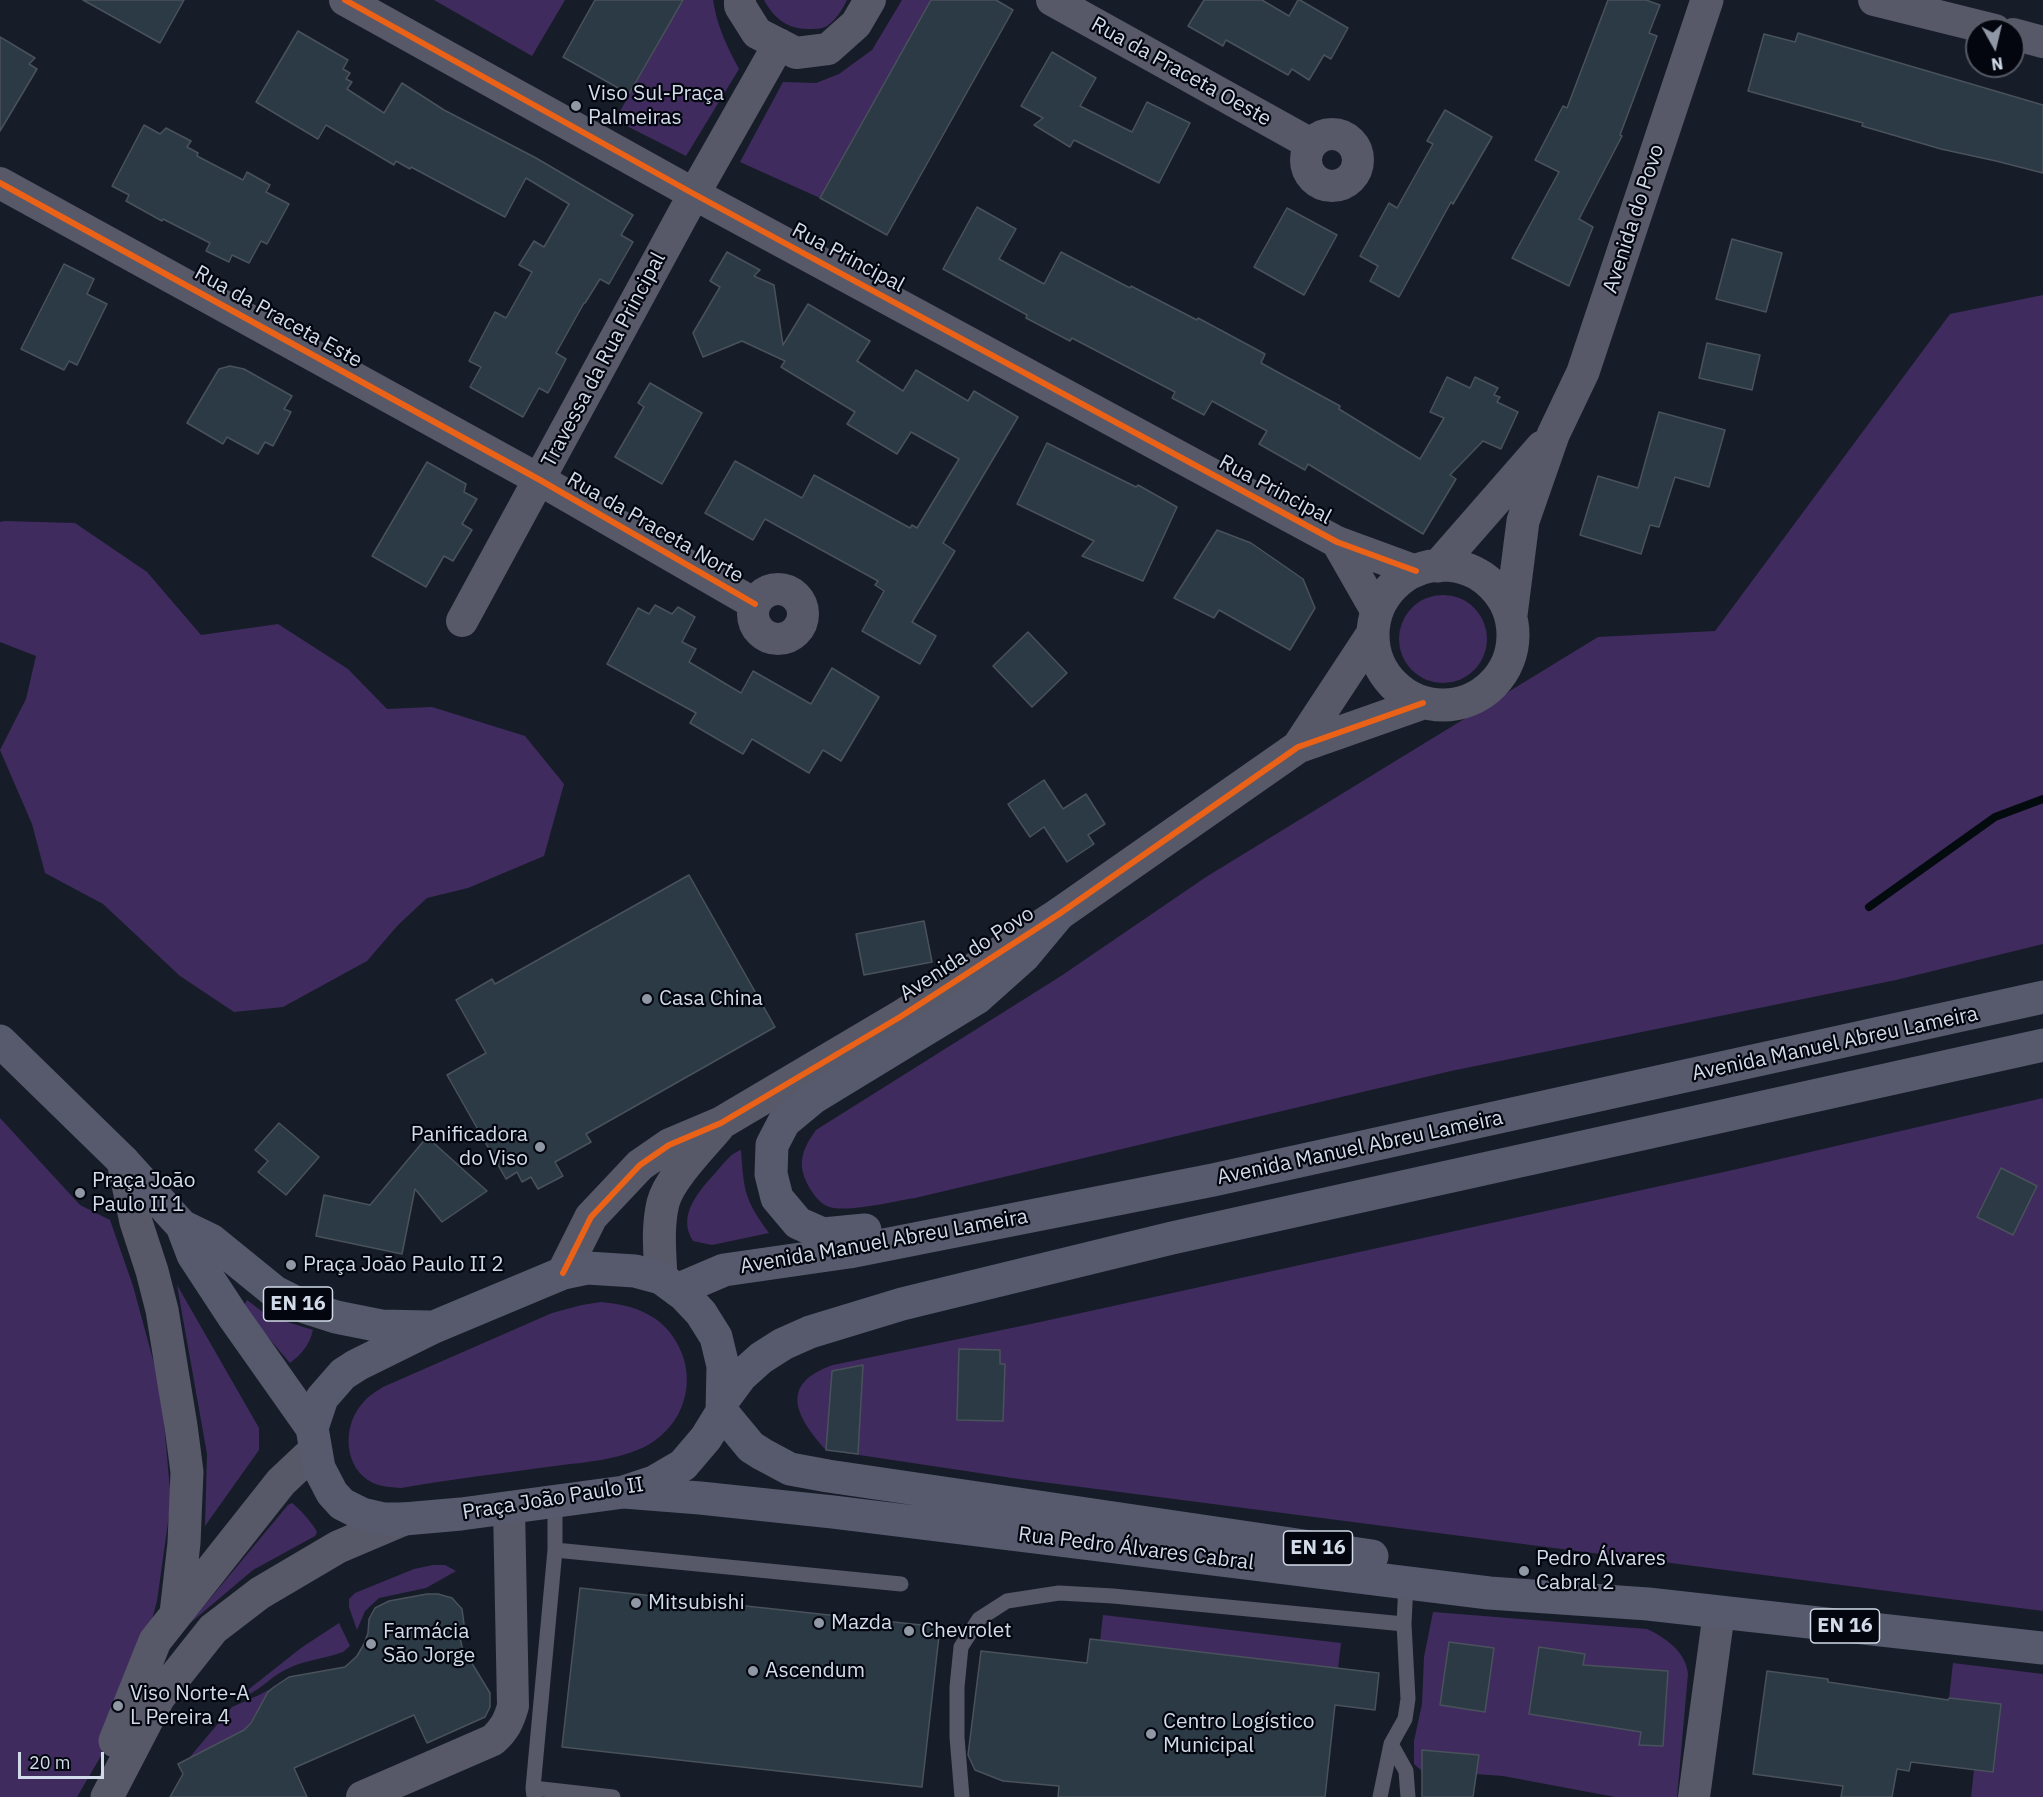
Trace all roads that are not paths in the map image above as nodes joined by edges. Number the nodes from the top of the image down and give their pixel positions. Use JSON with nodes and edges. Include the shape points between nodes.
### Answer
{"nodes":[{"id":1,"x":345,"y":0,"type":"edge"},
{"id":2,"x":740,"y":0,"type":"edge"},
{"id":3,"x":870,"y":0,"type":"edge"},
{"id":4,"x":1052,"y":0,"type":"edge"},
{"id":5,"x":1707,"y":0,"type":"edge"},
{"id":6,"x":1874,"y":0,"type":"edge"},
{"id":7,"x":1965,"y":23,"type":"edge"},
{"id":8,"x":2025,"y":37,"type":"edge"},
{"id":9,"x":2043,"y":42,"type":"edge"},
{"id":10,"x":779,"y":44,"type":"junction"},
{"id":11,"x":1311,"y":144,"type":"dead end"},
{"id":12,"x":0,"y":183,"type":"edge"},
{"id":13,"x":694,"y":194,"type":"junction"},
{"id":14,"x":1553,"y":435,"type":"junction"},
{"id":15,"x":540,"y":480,"type":"junction"},
{"id":16,"x":1337,"y":542,"type":"junction"},
{"id":17,"x":1427,"y":568,"type":"junction"},
{"id":18,"x":755,"y":604,"type":"dead end"},
{"id":19,"x":1511,"y":615,"type":"junction"},
{"id":20,"x":462,"y":621,"type":"dead end"},
{"id":21,"x":1375,"y":623,"type":"junction"},
{"id":22,"x":1423,"y":703,"type":"junction"},
{"id":23,"x":1298,"y":747,"type":"junction"},
{"id":24,"x":1059,"y":914,"type":"junction"},
{"id":25,"x":2043,"y":997,"type":"edge"},
{"id":26,"x":0,"y":1041,"type":"edge"},
{"id":27,"x":2043,"y":1046,"type":"edge"},
{"id":28,"x":721,"y":1123,"type":"junction"},
{"id":29,"x":123,"y":1161,"type":"junction"},
{"id":30,"x":1140,"y":1194,"type":"junction"},
{"id":31,"x":182,"y":1226,"type":"junction"},
{"id":32,"x":563,"y":1273,"type":"junction"},
{"id":33,"x":669,"y":1284,"type":"junction"},
{"id":34,"x":434,"y":1328,"type":"junction"},
{"id":35,"x":723,"y":1405,"type":"junction"},
{"id":36,"x":314,"y":1439,"type":"junction"},
{"id":37,"x":624,"y":1492,"type":"junction"},
{"id":38,"x":555,"y":1502,"type":"junction"},
{"id":39,"x":509,"y":1508,"type":"junction"},
{"id":40,"x":404,"y":1519,"type":"junction"},
{"id":41,"x":555,"y":1550,"type":"junction"},
{"id":42,"x":1406,"y":1583,"type":"junction"},
{"id":43,"x":901,"y":1584,"type":"dead end"},
{"id":44,"x":1648,"y":1604,"type":"junction"},
{"id":45,"x":1719,"y":1612,"type":"junction"},
{"id":46,"x":176,"y":1613,"type":"junction"},
{"id":47,"x":1404,"y":1624,"type":"junction"},
{"id":48,"x":2043,"y":1648,"type":"edge"},
{"id":49,"x":1391,"y":1744,"type":"junction"},
{"id":50,"x":533,"y":1792,"type":"edge"},
{"id":51,"x":96,"y":1797,"type":"edge"},
{"id":52,"x":107,"y":1797,"type":"edge"},
{"id":53,"x":362,"y":1797,"type":"edge"},
{"id":54,"x":614,"y":1797,"type":"edge"},
{"id":55,"x":962,"y":1797,"type":"edge"},
{"id":56,"x":1380,"y":1797,"type":"edge"},
{"id":57,"x":1408,"y":1797,"type":"edge"},
{"id":58,"x":1694,"y":1797,"type":"edge"}],
"edges":[{"from":1,"to":13,"type":"street","name":"Rua Principal"},
{"from":2,"to":10,"type":"street","via":[[758,33]]},
{"from":3,"to":10,"type":"street","via":[[856,24],[828,49],[796,53]]},
{"from":4,"to":11,"type":"street","name":"Rua da Praceta Oeste"},
{"from":5,"to":14,"type":"street","name":"Avenida do Povo","via":[[1583,372]]},
{"from":6,"to":7,"type":"street"},
{"from":8,"to":9,"type":"street"},
{"from":10,"to":13,"type":"street","name":"Travessa da Rua Principal"},
{"from":12,"to":15,"type":"street","name":"Rua da Praceta Este"},
{"from":13,"to":15,"type":"street","name":"Travessa da Rua Principal"},
{"from":13,"to":16,"type":"street","name":"Rua Principal"},
{"from":14,"to":17,"type":"street","name":"Avenida do Povo"},
{"from":14,"to":19,"type":"street","name":"Avenida do Povo","via":[[1523,521]]},
{"from":15,"to":18,"type":"street","name":"Rua da Praceta Norte"},
{"from":15,"to":20,"type":"street","name":"Travessa da Rua Principal"},
{"from":16,"to":17,"type":"street"},
{"from":16,"to":21,"type":"street","name":"Rua Principal"},
{"from":17,"to":19,"type":"street","name":"Avenida do Povo","via":[[1457,567],[1474,573],[1497,591]]},
{"from":17,"to":21,"type":"street","name":"Avenida do Povo","via":[[1404,578],[1393,588]]},
{"from":19,"to":22,"type":"street","name":"Avenida do Povo","via":[[1514,636],[1510,657],[1485,692],[1466,702]]},
{"from":21,"to":22,"type":"street","name":"Avenida do Povo","via":[[1375,651],[1382,668],[1406,695]]},
{"from":21,"to":23,"type":"street","name":"Avenida do Povo"},
{"from":22,"to":23,"type":"street","name":"Avenida do Povo"},
{"from":23,"to":24,"type":"street","name":"Avenida do Povo"},
{"from":24,"to":28,"type":"street","name":"Avenida do Povo","via":[[900,1017]]},
{"from":24,"to":30,"type":"main road","via":[[1024,956],[977,998],[813,1098],[784,1122],[772,1145],[771,1174],[777,1198],[798,1223],[823,1234],[853,1232],[1022,1200]]},
{"from":25,"to":30,"type":"main road","name":"Avenida Manuel Abreu Lameira"},
{"from":26,"to":29,"type":"main road","number":"EN 16"},
{"from":27,"to":35,"type":"main road","via":[[1172,1238],[902,1304],[783,1344],[741,1376]]},
{"from":28,"to":32,"type":"street","name":"Avenida do Povo","via":[[669,1145],[640,1165],[591,1217]]},
{"from":28,"to":33,"type":"street","name":"Avenida do Povo","via":[[680,1173],[664,1200],[659,1229]]},
{"from":29,"to":31,"type":"main road","number":"EN 16"},
{"from":29,"to":46,"type":"street","via":[[162,1310],[182,1426],[187,1472]]},
{"from":30,"to":33,"type":"main road","name":"Avenida Manuel Abreu Lameira","via":[[849,1252],[724,1270]]},
{"from":31,"to":34,"type":"main road","number":"EN 16","via":[[211,1240],[275,1292],[305,1307],[381,1326]]},
{"from":31,"to":36,"type":"main road","number":"EN 16","via":[[193,1255]]},
{"from":32,"to":33,"type":"main road","number":"EN 16","via":[[611,1268],[635,1271]]},
{"from":32,"to":34,"type":"main road","number":"EN 16"},
{"from":33,"to":35,"type":"main road","number":"EN 16","via":[[701,1313],[716,1337],[723,1366]]},
{"from":34,"to":36,"type":"main road","number":"EN 16","via":[[343,1374],[322,1398]]},
{"from":35,"to":37,"type":"main road","name":"Praça João Paulo II","number":"EN 16","via":[[706,1438],[683,1465],[654,1482]]},
{"from":35,"to":44,"type":"main road","name":"Rua Pedro Álvares Cabral","number":"EN 16","via":[[751,1447],[799,1471],[1489,1573]]},
{"from":36,"to":40,"type":"main road","name":"Praça João Paulo II","number":"EN 16","via":[[324,1480],[342,1504],[362,1514]]},
{"from":36,"to":46,"type":"street"},
{"from":37,"to":38,"type":"main road","name":"Praça João Paulo II","number":"EN 16"},
{"from":37,"to":42,"type":"main road","name":"Rua Pedro Álvares Cabral","number":"EN 16","via":[[833,1512]]},
{"from":38,"to":39,"type":"main road","name":"Praça João Paulo II","number":"EN 16"},
{"from":38,"to":41,"type":"lane"},
{"from":39,"to":40,"type":"main road","name":"Praça João Paulo II","number":"EN 16"},
{"from":39,"to":53,"type":"street","via":[[513,1706],[509,1720],[493,1740]]},
{"from":40,"to":52,"type":"street","via":[[338,1547],[260,1593],[213,1629],[159,1697]]},
{"from":41,"to":43,"type":"lane"},
{"from":41,"to":50,"type":"lane"},
{"from":42,"to":44,"type":"main road","name":"Rua Pedro Álvares Cabral","number":"EN 16"},
{"from":42,"to":47,"type":"lane"},
{"from":44,"to":45,"type":"main road","name":"Rua Pedro Álvares Cabral","number":"EN 16"},
{"from":45,"to":48,"type":"main road","name":"Rua Pedro Álvares Cabral","number":"EN 16"},
{"from":45,"to":58,"type":"street"},
{"from":46,"to":51,"type":"street","via":[[155,1641]]},
{"from":47,"to":49,"type":"lane","via":[[1408,1699],[1405,1719]]},
{"from":47,"to":55,"type":"lane","via":[[1059,1593],[1007,1601],[979,1619],[961,1647],[957,1717]]},
{"from":49,"to":56,"type":"lane"},
{"from":49,"to":57,"type":"lane","via":[[1406,1772]]},
{"from":50,"to":54,"type":"lane"}]}
